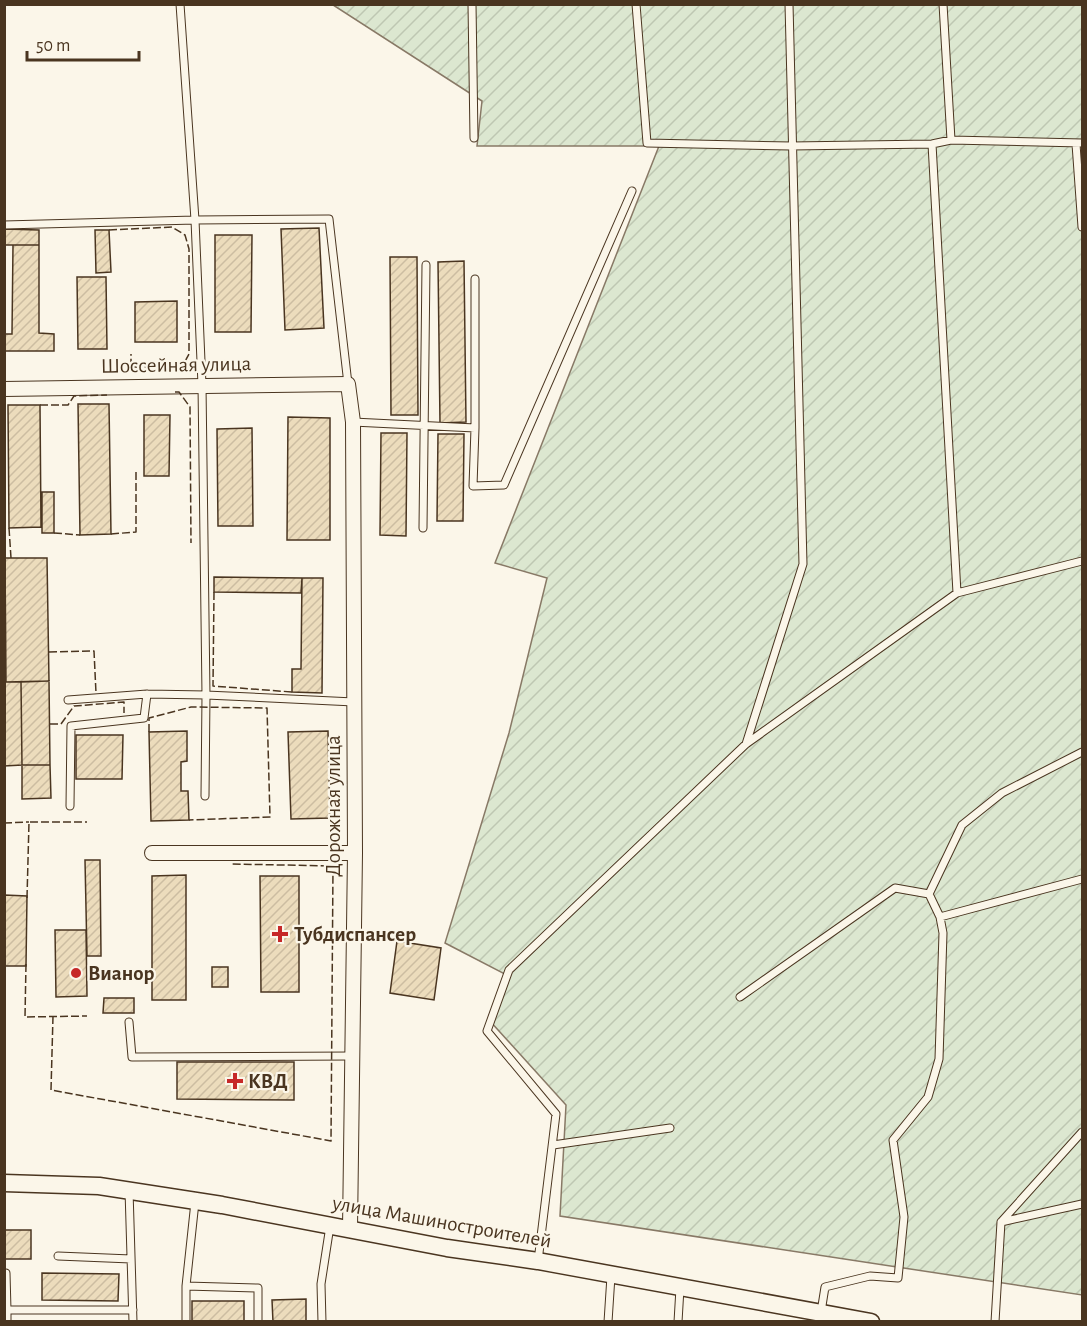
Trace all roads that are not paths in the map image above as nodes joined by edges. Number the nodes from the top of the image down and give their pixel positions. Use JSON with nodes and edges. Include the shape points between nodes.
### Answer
{"nodes":[{"id":1,"x":180,"y":4,"type":"edge"},
{"id":2,"x":472,"y":4,"type":"edge"},
{"id":3,"x":636,"y":4,"type":"edge"},
{"id":4,"x":789,"y":4,"type":"edge"},
{"id":5,"x":943,"y":4,"type":"edge"},
{"id":6,"x":474,"y":138,"type":"dead end"},
{"id":7,"x":951,"y":140,"type":"junction"},
{"id":8,"x":1079,"y":143,"type":"edge"},
{"id":9,"x":932,"y":144,"type":"junction"},
{"id":10,"x":791,"y":146,"type":"junction"},
{"id":11,"x":632,"y":191,"type":"dead end"},
{"id":12,"x":195,"y":220,"type":"junction"},
{"id":13,"x":4,"y":225,"type":"edge"},
{"id":14,"x":1083,"y":227,"type":"edge"},
{"id":15,"x":426,"y":265,"type":"dead end"},
{"id":16,"x":475,"y":279,"type":"dead end"},
{"id":17,"x":348,"y":384,"type":"junction"},
{"id":18,"x":202,"y":386,"type":"junction"},
{"id":19,"x":4,"y":389,"type":"edge"},
{"id":20,"x":353,"y":422,"type":"junction"},
{"id":21,"x":424,"y":425,"type":"junction"},
{"id":22,"x":475,"y":428,"type":"junction"},
{"id":23,"x":423,"y":528,"type":"dead end"},
{"id":24,"x":1083,"y":561,"type":"edge"},
{"id":25,"x":957,"y":593,"type":"junction"},
{"id":26,"x":147,"y":694,"type":"junction"},
{"id":27,"x":206,"y":695,"type":"junction"},
{"id":28,"x":68,"y":700,"type":"dead end"},
{"id":29,"x":354,"y":702,"type":"junction"},
{"id":30,"x":746,"y":744,"type":"junction"},
{"id":31,"x":1083,"y":752,"type":"edge"},
{"id":32,"x":205,"y":796,"type":"dead end"},
{"id":33,"x":70,"y":806,"type":"dead end"},
{"id":34,"x":152,"y":853,"type":"dead end"},
{"id":35,"x":355,"y":853,"type":"junction"},
{"id":36,"x":1083,"y":879,"type":"edge"},
{"id":37,"x":929,"y":894,"type":"junction"},
{"id":38,"x":940,"y":917,"type":"junction"},
{"id":39,"x":740,"y":997,"type":"dead end"},
{"id":40,"x":129,"y":1022,"type":"dead end"},
{"id":41,"x":352,"y":1056,"type":"junction"},
{"id":42,"x":670,"y":1128,"type":"dead end"},
{"id":43,"x":1083,"y":1132,"type":"edge"},
{"id":44,"x":553,"y":1145,"type":"junction"},
{"id":45,"x":4,"y":1183,"type":"edge"},
{"id":46,"x":129,"y":1190,"type":"junction"},
{"id":47,"x":195,"y":1202,"type":"junction"},
{"id":48,"x":1083,"y":1204,"type":"edge"},
{"id":49,"x":1001,"y":1222,"type":"junction"},
{"id":50,"x":330,"y":1226,"type":"junction"},
{"id":51,"x":350,"y":1229,"type":"junction"},
{"id":52,"x":58,"y":1256,"type":"dead end"},
{"id":53,"x":131,"y":1259,"type":"junction"},
{"id":54,"x":538,"y":1261,"type":"junction"},
{"id":55,"x":6,"y":1273,"type":"edge"},
{"id":56,"x":611,"y":1274,"type":"junction"},
{"id":57,"x":186,"y":1286,"type":"junction"},
{"id":58,"x":680,"y":1287,"type":"junction"},
{"id":59,"x":7,"y":1310,"type":"junction"},
{"id":60,"x":133,"y":1310,"type":"junction"},
{"id":61,"x":821,"y":1313,"type":"junction"},
{"id":62,"x":7,"y":1322,"type":"edge"},
{"id":63,"x":133,"y":1322,"type":"edge"},
{"id":64,"x":186,"y":1322,"type":"edge"},
{"id":65,"x":258,"y":1322,"type":"edge"},
{"id":66,"x":322,"y":1322,"type":"edge"},
{"id":67,"x":608,"y":1322,"type":"edge"},
{"id":68,"x":678,"y":1322,"type":"edge"},
{"id":69,"x":871,"y":1322,"type":"edge"},
{"id":70,"x":994,"y":1322,"type":"edge"}],
"edges":[{"from":1,"to":12,"type":"lane"},
{"from":2,"to":6,"type":"lane"},
{"from":3,"to":10,"type":"lane","via":[[647,143]]},
{"from":4,"to":10,"type":"lane"},
{"from":5,"to":7,"type":"lane"},
{"from":7,"to":8,"type":"lane"},
{"from":7,"to":9,"type":"lane"},
{"from":8,"to":14,"type":"lane"},
{"from":9,"to":10,"type":"lane"},
{"from":9,"to":25,"type":"lane"},
{"from":10,"to":30,"type":"lane","via":[[803,564]]},
{"from":11,"to":22,"type":"lane","via":[[504,485],[473,486]]},
{"from":12,"to":13,"type":"lane"},
{"from":12,"to":17,"type":"lane","via":[[329,219]]},
{"from":12,"to":18,"type":"lane"},
{"from":15,"to":21,"type":"lane"},
{"from":16,"to":22,"type":"lane"},
{"from":17,"to":18,"type":"street","name":"Шоссейная улица"},
{"from":17,"to":20,"type":"street","name":"Дорожная улица"},
{"from":18,"to":19,"type":"street","name":"Шоссейная улица"},
{"from":18,"to":27,"type":"lane"},
{"from":20,"to":21,"type":"lane"},
{"from":20,"to":29,"type":"street","name":"Дорожная улица"},
{"from":21,"to":22,"type":"lane"},
{"from":21,"to":23,"type":"lane"},
{"from":24,"to":25,"type":"lane"},
{"from":25,"to":30,"type":"lane"},
{"from":26,"to":27,"type":"lane"},
{"from":26,"to":28,"type":"lane"},
{"from":26,"to":33,"type":"lane","via":[[144,718],[71,726]]},
{"from":27,"to":29,"type":"lane"},
{"from":27,"to":32,"type":"lane"},
{"from":29,"to":35,"type":"street","name":"Дорожная улица"},
{"from":30,"to":44,"type":"lane","via":[[509,970],[487,1031],[556,1114]]},
{"from":31,"to":37,"type":"lane","via":[[1002,793],[962,825]]},
{"from":34,"to":35,"type":"street"},
{"from":35,"to":41,"type":"street","name":"Дорожная улица"},
{"from":36,"to":38,"type":"lane"},
{"from":37,"to":38,"type":"lane"},
{"from":37,"to":39,"type":"lane","via":[[895,888]]},
{"from":38,"to":61,"type":"lane","via":[[939,1059],[928,1096],[893,1140],[904,1217],[898,1278],[870,1276],[825,1287]]},
{"from":40,"to":41,"type":"lane","via":[[132,1057]]},
{"from":41,"to":51,"type":"street","name":"Дорожная улица"},
{"from":42,"to":44,"type":"lane"},
{"from":43,"to":49,"type":"lane"},
{"from":44,"to":54,"type":"lane"},
{"from":45,"to":46,"type":"street","name":"улица Машиностроителей"},
{"from":46,"to":47,"type":"street","name":"улица Машиностроителей"},
{"from":46,"to":53,"type":"lane"},
{"from":47,"to":50,"type":"street","name":"улица Машиностроителей"},
{"from":47,"to":57,"type":"lane"},
{"from":48,"to":49,"type":"lane"},
{"from":49,"to":70,"type":"lane"},
{"from":50,"to":51,"type":"street","name":"улица Машиностроителей"},
{"from":50,"to":66,"type":"lane","via":[[321,1284]]},
{"from":51,"to":54,"type":"street","name":"улица Машиностроителей"},
{"from":52,"to":53,"type":"lane"},
{"from":53,"to":60,"type":"lane"},
{"from":54,"to":56,"type":"street","name":"улица Машиностроителей"},
{"from":55,"to":59,"type":"lane"},
{"from":56,"to":58,"type":"street","name":"улица Машиностроителей"},
{"from":56,"to":67,"type":"lane"},
{"from":57,"to":64,"type":"lane"},
{"from":57,"to":65,"type":"lane","via":[[258,1288]]},
{"from":58,"to":61,"type":"street","name":"улица Машиностроителей"},
{"from":58,"to":68,"type":"lane"},
{"from":59,"to":60,"type":"lane"},
{"from":59,"to":62,"type":"lane"},
{"from":60,"to":63,"type":"lane"},
{"from":61,"to":69,"type":"street","name":"улица Машиностроителей"}]}
